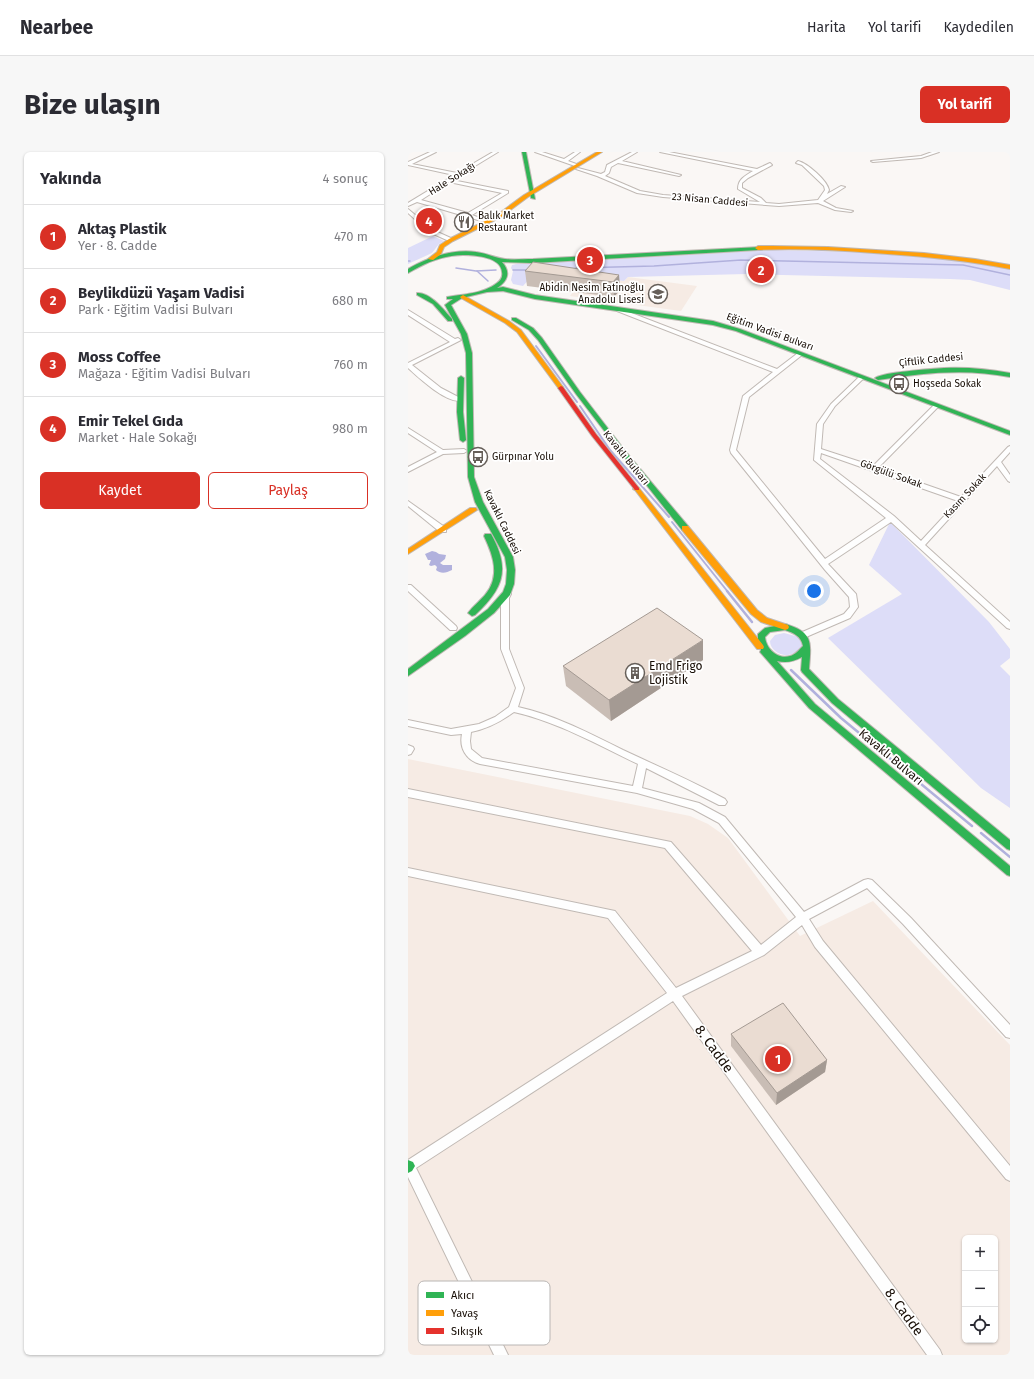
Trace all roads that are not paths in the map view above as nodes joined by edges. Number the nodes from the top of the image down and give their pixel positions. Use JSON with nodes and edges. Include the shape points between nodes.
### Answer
{"nodes":[{"id":1,"x":434,"y":152,"type":"edge"},
{"id":2,"x":496,"y":152,"type":"edge"},
{"id":3,"x":518,"y":152,"type":"edge"},
{"id":4,"x":524,"y":152,"type":"edge"},
{"id":5,"x":537,"y":152,"type":"edge"},
{"id":6,"x":578,"y":152,"type":"edge"},
{"id":7,"x":600,"y":152,"type":"edge"},
{"id":8,"x":606,"y":152,"type":"edge"},
{"id":9,"x":635,"y":152,"type":"edge"},
{"id":10,"x":662,"y":152,"type":"edge"},
{"id":11,"x":937,"y":152,"type":"edge"},
{"id":12,"x":565,"y":161,"type":"junction"},
{"id":13,"x":616,"y":161,"type":"junction"},
{"id":14,"x":874,"y":161,"type":"dead end"},
{"id":15,"x":798,"y":162,"type":"dead end"},
{"id":16,"x":409,"y":164,"type":"edge"},
{"id":17,"x":770,"y":164,"type":"dead end"},
{"id":18,"x":577,"y":167,"type":"junction"},
{"id":19,"x":758,"y":171,"type":"junction"},
{"id":20,"x":459,"y":174,"type":"junction"},
{"id":21,"x":679,"y":175,"type":"dead end"},
{"id":22,"x":602,"y":176,"type":"junction"},
{"id":23,"x":449,"y":181,"type":"junction"},
{"id":24,"x":843,"y":187,"type":"dead end"},
{"id":25,"x":530,"y":193,"type":"junction"},
{"id":26,"x":417,"y":200,"type":"junction"},
{"id":27,"x":820,"y":201,"type":"junction"},
{"id":28,"x":764,"y":204,"type":"junction"},
{"id":29,"x":408,"y":205,"type":"edge"},
{"id":30,"x":408,"y":210,"type":"edge"},
{"id":31,"x":851,"y":211,"type":"dead end"},
{"id":32,"x":469,"y":215,"type":"junction"},
{"id":33,"x":486,"y":222,"type":"junction"},
{"id":34,"x":451,"y":240,"type":"junction"},
{"id":35,"x":460,"y":254,"type":"junction"},
{"id":36,"x":431,"y":259,"type":"junction"},
{"id":37,"x":493,"y":259,"type":"junction"},
{"id":38,"x":533,"y":261,"type":"junction"},
{"id":39,"x":1010,"y":267,"type":"edge"},
{"id":40,"x":504,"y":268,"type":"junction"},
{"id":41,"x":409,"y":269,"type":"edge"},
{"id":42,"x":503,"y":279,"type":"junction"},
{"id":43,"x":487,"y":291,"type":"junction"},
{"id":44,"x":461,"y":297,"type":"junction"},
{"id":45,"x":618,"y":309,"type":"junction"},
{"id":46,"x":408,"y":312,"type":"edge"},
{"id":47,"x":455,"y":340,"type":"junction"},
{"id":48,"x":800,"y":354,"type":"junction"},
{"id":49,"x":408,"y":365,"type":"edge"},
{"id":50,"x":777,"y":371,"type":"junction"},
{"id":51,"x":1010,"y":375,"type":"edge"},
{"id":52,"x":864,"y":376,"type":"junction"},
{"id":53,"x":878,"y":378,"type":"junction"},
{"id":54,"x":460,"y":400,"type":"junction"},
{"id":55,"x":936,"y":406,"type":"junction"},
{"id":56,"x":1010,"y":427,"type":"edge"},
{"id":57,"x":408,"y":430,"type":"edge"},
{"id":58,"x":1010,"y":433,"type":"edge"},
{"id":59,"x":1010,"y":448,"type":"edge"},
{"id":60,"x":819,"y":450,"type":"junction"},
{"id":61,"x":464,"y":451,"type":"junction"},
{"id":62,"x":442,"y":452,"type":"junction"},
{"id":63,"x":998,"y":462,"type":"junction"},
{"id":64,"x":875,"y":468,"type":"junction"},
{"id":65,"x":408,"y":470,"type":"edge"},
{"id":66,"x":1010,"y":480,"type":"edge"},
{"id":67,"x":463,"y":484,"type":"dead end"},
{"id":68,"x":962,"y":500,"type":"junction"},
{"id":69,"x":408,"y":503,"type":"edge"},
{"id":70,"x":891,"y":518,"type":"junction"},
{"id":71,"x":443,"y":530,"type":"junction"},
{"id":72,"x":921,"y":545,"type":"junction"},
{"id":73,"x":408,"y":552,"type":"edge"},
{"id":74,"x":824,"y":564,"type":"junction"},
{"id":75,"x":408,"y":587,"type":"edge"},
{"id":76,"x":507,"y":594,"type":"junction"},
{"id":77,"x":456,"y":626,"type":"joint"},
{"id":78,"x":1010,"y":626,"type":"edge"},
{"id":79,"x":785,"y":627,"type":"junction"},
{"id":80,"x":803,"y":635,"type":"junction"},
{"id":81,"x":807,"y":647,"type":"junction"},
{"id":82,"x":762,"y":649,"type":"junction"},
{"id":83,"x":408,"y":673,"type":"edge"},
{"id":84,"x":513,"y":709,"type":"junction"},
{"id":85,"x":408,"y":723,"type":"edge"},
{"id":86,"x":468,"y":730,"type":"junction"},
{"id":87,"x":408,"y":748,"type":"edge"},
{"id":88,"x":408,"y":752,"type":"edge"},
{"id":89,"x":643,"y":763,"type":"junction"},
{"id":90,"x":637,"y":790,"type":"junction"},
{"id":91,"x":408,"y":793,"type":"edge"},
{"id":92,"x":722,"y":802,"type":"dead end"},
{"id":93,"x":1010,"y":846,"type":"edge"},
{"id":94,"x":408,"y":872,"type":"edge"},
{"id":95,"x":1010,"y":872,"type":"edge"},
{"id":96,"x":803,"y":918,"type":"junction"},
{"id":97,"x":760,"y":952,"type":"junction"},
{"id":98,"x":675,"y":995,"type":"junction"},
{"id":99,"x":1010,"y":1033,"type":"edge"},
{"id":100,"x":408,"y":1167,"type":"edge"},
{"id":101,"x":1010,"y":1176,"type":"edge"},
{"id":102,"x":464,"y":1281,"type":"edge"},
{"id":103,"x":496,"y":1345,"type":"edge"},
{"id":104,"x":501,"y":1355,"type":"edge"},
{"id":105,"x":935,"y":1355,"type":"edge"}],
"edges":[{"from":1,"to":16,"type":"street"},
{"from":2,"to":20,"type":"street","name":"Hale Sokağı"},
{"from":3,"to":25,"type":"main road"},
{"from":4,"to":25,"type":"main road"},
{"from":5,"to":12,"type":"street","name":"23 Nisan Caddesi"},
{"from":6,"to":12,"type":"street"},
{"from":7,"to":18,"type":"main road"},
{"from":8,"to":18,"type":"main road"},
{"from":9,"to":13,"type":"street"},
{"from":10,"to":19,"type":"street"},
{"from":11,"to":14,"type":"street"},
{"from":12,"to":18,"type":"street","name":"23 Nisan Caddesi"},
{"from":13,"to":21,"type":"street"},
{"from":13,"to":22,"type":"street"},
{"from":15,"to":27,"type":"street","via":[[804,164],[826,186],[827,190]]},
{"from":16,"to":20,"type":"street"},
{"from":17,"to":19,"type":"street"},
{"from":18,"to":22,"type":"street","name":"23 Nisan Caddesi"},
{"from":18,"to":25,"type":"main road"},
{"from":18,"to":25,"type":"main road"},
{"from":19,"to":28,"type":"street","via":[[743,179],[740,189],[758,197]]},
{"from":20,"to":23,"type":"street","name":"Hale Sokağı"},
{"from":22,"to":28,"type":"street","name":"23 Nisan Caddesi","via":[[640,192],[655,195]]},
{"from":23,"to":26,"type":"street","name":"Hale Sokağı"},
{"from":23,"to":32,"type":"street","via":[[506,192]]},
{"from":24,"to":27,"type":"street","name":"23 Nisan Caddesi"},
{"from":25,"to":33,"type":"main road","via":[[499,216]]},
{"from":25,"to":35,"type":"main road","via":[[507,215],[448,248],[451,252]]},
{"from":26,"to":29,"type":"street","name":"Hale Sokağı"},
{"from":26,"to":32,"type":"street"},
{"from":27,"to":28,"type":"street","name":"23 Nisan Caddesi"},
{"from":27,"to":31,"type":"street","via":[[835,209]]},
{"from":30,"to":34,"type":"street","via":[[431,231]]},
{"from":32,"to":33,"type":"street"},
{"from":33,"to":34,"type":"main road"},
{"from":34,"to":36,"type":"main road"},
{"from":35,"to":36,"type":"main road"},
{"from":35,"to":37,"type":"main road"},
{"from":36,"to":41,"type":"main road"},
{"from":37,"to":38,"type":"main road"},
{"from":37,"to":40,"type":"main road"},
{"from":38,"to":39,"type":"main road","via":[[807,247],[948,257]]},
{"from":38,"to":40,"type":"main road","via":[[512,263]]},
{"from":40,"to":42,"type":"main road"},
{"from":42,"to":43,"type":"main road"},
{"from":42,"to":52,"type":"main road","name":"Eğitim Vadisi Bulvarı","via":[[511,286],[535,293],[715,319],[737,325]]},
{"from":43,"to":44,"type":"main road","name":"Eğitim Vadisi Bulvarı"},
{"from":43,"to":45,"type":"main road","name":"Eğitim Vadisi Bulvarı","via":[[504,289],[535,297]]},
{"from":43,"to":79,"type":"main road","name":"Kavaklı Bulvarı","via":[[482,299],[485,302],[530,329],[540,339],[624,453],[754,612],[764,620]]},
{"from":44,"to":47,"type":"main road","via":[[442,298],[416,292],[435,303],[451,322],[457,332]]},
{"from":44,"to":76,"type":"main road","name":"Kavaklı Caddesi","via":[[448,305],[461,326],[470,353],[471,477],[480,506],[509,556],[511,573]]},
{"from":44,"to":82,"type":"main road","name":"Kavaklı Bulvarı","via":[[474,302],[519,331],[594,435]]},
{"from":45,"to":48,"type":"main road","name":"Eğitim Vadisi Bulvarı","via":[[712,323],[738,330]]},
{"from":45,"to":50,"type":"street"},
{"from":46,"to":47,"type":"street"},
{"from":47,"to":49,"type":"street"},
{"from":47,"to":54,"type":"main road","via":[[461,361]]},
{"from":48,"to":50,"type":"street"},
{"from":48,"to":52,"type":"main road","name":"Eğitim Vadisi Bulvarı"},
{"from":49,"to":54,"type":"street","via":[[442,391]]},
{"from":50,"to":74,"type":"street","via":[[746,396],[734,453]]},
{"from":51,"to":53,"type":"main road","name":"Çiftlik Caddesi","via":[[980,368],[954,367]]},
{"from":52,"to":53,"type":"main road","name":"Eğitim Vadisi Bulvarı"},
{"from":52,"to":55,"type":"main road","name":"Eğitim Vadisi Bulvarı"},
{"from":52,"to":60,"type":"street","via":[[833,405],[820,424]]},
{"from":53,"to":56,"type":"main road","name":"Eğitim Vadisi Bulvarı"},
{"from":54,"to":61,"type":"main road"},
{"from":55,"to":58,"type":"main road","name":"Eğitim Vadisi Bulvarı"},
{"from":55,"to":64,"type":"street"},
{"from":57,"to":62,"type":"street"},
{"from":59,"to":63,"type":"street","name":"Kasım Sokak"},
{"from":60,"to":64,"type":"street","name":"Görgülü Sokak"},
{"from":60,"to":70,"type":"street","via":[[817,460]]},
{"from":61,"to":62,"type":"street"},
{"from":61,"to":67,"type":"main road"},
{"from":62,"to":65,"type":"street"},
{"from":63,"to":66,"type":"street"},
{"from":63,"to":68,"type":"street","name":"Kasım Sokak"},
{"from":64,"to":68,"type":"street","name":"Görgülü Sokak"},
{"from":68,"to":72,"type":"street","name":"Kasım Sokak"},
{"from":69,"to":71,"type":"street"},
{"from":70,"to":72,"type":"street"},
{"from":70,"to":74,"type":"street"},
{"from":71,"to":73,"type":"main road"},
{"from":71,"to":77,"type":"main road","name":"Kavaklı Caddesi","via":[[471,506],[499,561],[496,590]]},
{"from":72,"to":78,"type":"street"},
{"from":74,"to":80,"type":"street","via":[[853,596],[854,607],[847,616]]},
{"from":75,"to":77,"type":"street"},
{"from":76,"to":83,"type":"main road","via":[[490,612]]},
{"from":76,"to":84,"type":"street","via":[[505,649],[520,688]]},
{"from":79,"to":80,"type":"main road","name":"Kavaklı Bulvarı"},
{"from":79,"to":82,"type":"main road","via":[[764,633],[759,642]]},
{"from":80,"to":81,"type":"main road","name":"Kavaklı Bulvarı"},
{"from":81,"to":82,"type":"main road","via":[[804,652],[792,658],[776,658]]},
{"from":81,"to":93,"type":"main road","name":"Kavaklı Bulvarı","via":[[805,670],[834,701]]},
{"from":82,"to":95,"type":"main road","name":"Kavaklı Bulvarı","via":[[812,706]]},
{"from":84,"to":86,"type":"street","via":[[481,727]]},
{"from":84,"to":89,"type":"street","via":[[559,723]]},
{"from":85,"to":86,"type":"street","via":[[451,732]]},
{"from":86,"to":90,"type":"street","via":[[464,743],[467,750],[480,761]]},
{"from":87,"to":88,"type":"street"},
{"from":89,"to":90,"type":"street"},
{"from":89,"to":92,"type":"street","via":[[685,781]]},
{"from":90,"to":96,"type":"street","via":[[696,806],[722,820]]},
{"from":91,"to":97,"type":"street","via":[[668,845]]},
{"from":94,"to":98,"type":"street","name":"8. Cadde","via":[[612,914]]},
{"from":96,"to":97,"type":"street"},
{"from":96,"to":99,"type":"street","via":[[868,883],[907,921]]},
{"from":96,"to":101,"type":"street","via":[[819,944]]},
{"from":97,"to":98,"type":"street"},
{"from":98,"to":100,"type":"street"},
{"from":98,"to":105,"type":"street","name":"8. Cadde"},
{"from":100,"to":102,"type":"street"},
{"from":103,"to":104,"type":"street"}]}
